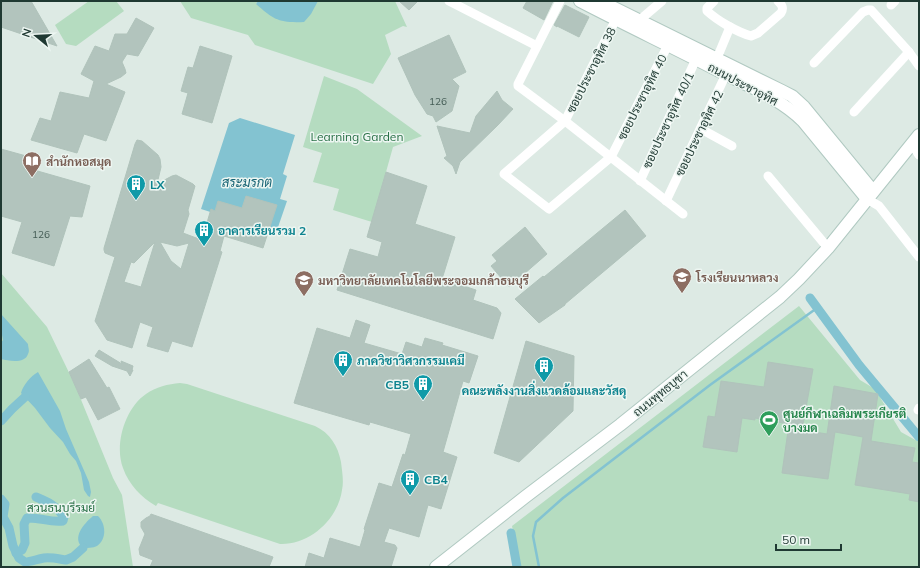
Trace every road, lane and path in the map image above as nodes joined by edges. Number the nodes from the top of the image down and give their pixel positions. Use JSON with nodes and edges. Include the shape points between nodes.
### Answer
{"nodes":[{"id":1,"x":449,"y":1,"type":"edge"},
{"id":2,"x":560,"y":1,"type":"edge"},
{"id":3,"x":580,"y":1,"type":"edge"},
{"id":4,"x":600,"y":1,"type":"edge"},
{"id":5,"x":662,"y":1,"type":"edge"},
{"id":6,"x":714,"y":1,"type":"edge"},
{"id":7,"x":778,"y":1,"type":"edge"},
{"id":8,"x":618,"y":15,"type":"junction"},
{"id":9,"x":635,"y":24,"type":"junction"},
{"id":10,"x":730,"y":27,"type":"junction"},
{"id":11,"x":670,"y":41,"type":"junction"},
{"id":12,"x":537,"y":46,"type":"junction"},
{"id":13,"x":909,"y":52,"type":"junction"},
{"id":14,"x":696,"y":59,"type":"junction"},
{"id":15,"x":715,"y":63,"type":"junction"},
{"id":16,"x":814,"y":63,"type":"dead end"},
{"id":17,"x":919,"y":66,"type":"edge"},
{"id":18,"x":728,"y":70,"type":"junction"},
{"id":19,"x":854,"y":112,"type":"dead end"},
{"id":20,"x":565,"y":121,"type":"junction"},
{"id":21,"x":701,"y":129,"type":"junction"},
{"id":22,"x":915,"y":140,"type":"edge"},
{"id":23,"x":732,"y":146,"type":"dead end"},
{"id":24,"x":919,"y":155,"type":"edge"},
{"id":25,"x":611,"y":157,"type":"junction"},
{"id":26,"x":768,"y":176,"type":"dead end"},
{"id":27,"x":640,"y":181,"type":"junction"},
{"id":28,"x":870,"y":195,"type":"junction"},
{"id":29,"x":666,"y":201,"type":"junction"},
{"id":30,"x":683,"y":214,"type":"dead end"},
{"id":31,"x":828,"y":248,"type":"junction"},
{"id":32,"x":919,"y":257,"type":"edge"},
{"id":33,"x":436,"y":567,"type":"edge"}],
"edges":[{"from":1,"to":12,"type":"street"},
{"from":2,"to":12,"type":"street"},
{"from":3,"to":8,"type":"main road","name":"ถนนประชาอุทิศ"},
{"from":4,"to":8,"type":"main road","name":"ถนนประชาอุทิศ"},
{"from":5,"to":9,"type":"street"},
{"from":6,"to":10,"type":"street","via":[[707,11]]},
{"from":7,"to":10,"type":"street","via":[[782,7],[781,13],[754,36]]},
{"from":8,"to":9,"type":"main road","name":"ถนนประชาอุทิศ"},
{"from":8,"to":20,"type":"street","name":"ซอยประชาอุทิศ 38"},
{"from":9,"to":11,"type":"main road","name":"ถนนประชาอุทิศ"},
{"from":10,"to":15,"type":"street"},
{"from":11,"to":14,"type":"main road","name":"ถนนประชาอุทิศ"},
{"from":11,"to":15,"type":"main road","name":"ถนนประชาอุทิศ"},
{"from":11,"to":25,"type":"street","name":"ซอยประชาอุทิศ 40"},
{"from":12,"to":20,"type":"street","via":[[518,85]]},
{"from":13,"to":16,"type":"street","via":[[871,10],[865,10]]},
{"from":13,"to":17,"type":"street"},
{"from":13,"to":19,"type":"street"},
{"from":14,"to":15,"type":"main road","name":"ถนนประชาอุทิศ"},
{"from":14,"to":27,"type":"street","name":"ซอยประชาอุทิศ 40/1"},
{"from":15,"to":18,"type":"main road","name":"ถนนประชาอุทิศ"},
{"from":18,"to":21,"type":"street","name":"ซอยประชาอุทิศ 42"},
{"from":18,"to":28,"type":"main road","name":"ถนนประชาอุทิศ","via":[[782,90],[798,101]]},
{"from":20,"to":25,"type":"street"},
{"from":20,"to":25,"type":"street","name":"ซอยประชาอุทิศ 38","via":[[504,174],[549,209]]},
{"from":21,"to":23,"type":"street"},
{"from":21,"to":29,"type":"street","name":"ซอยประชาอุทิศ 42"},
{"from":22,"to":24,"type":"street"},
{"from":22,"to":28,"type":"main road"},
{"from":25,"to":27,"type":"street"},
{"from":26,"to":31,"type":"street"},
{"from":27,"to":29,"type":"street"},
{"from":28,"to":31,"type":"main road","name":"ถนนพุทธบูชา"},
{"from":28,"to":32,"type":"street"},
{"from":29,"to":30,"type":"street"},
{"from":31,"to":33,"type":"main road","name":"ถนนพุทธบูชา","via":[[799,279],[765,309]]}]}
